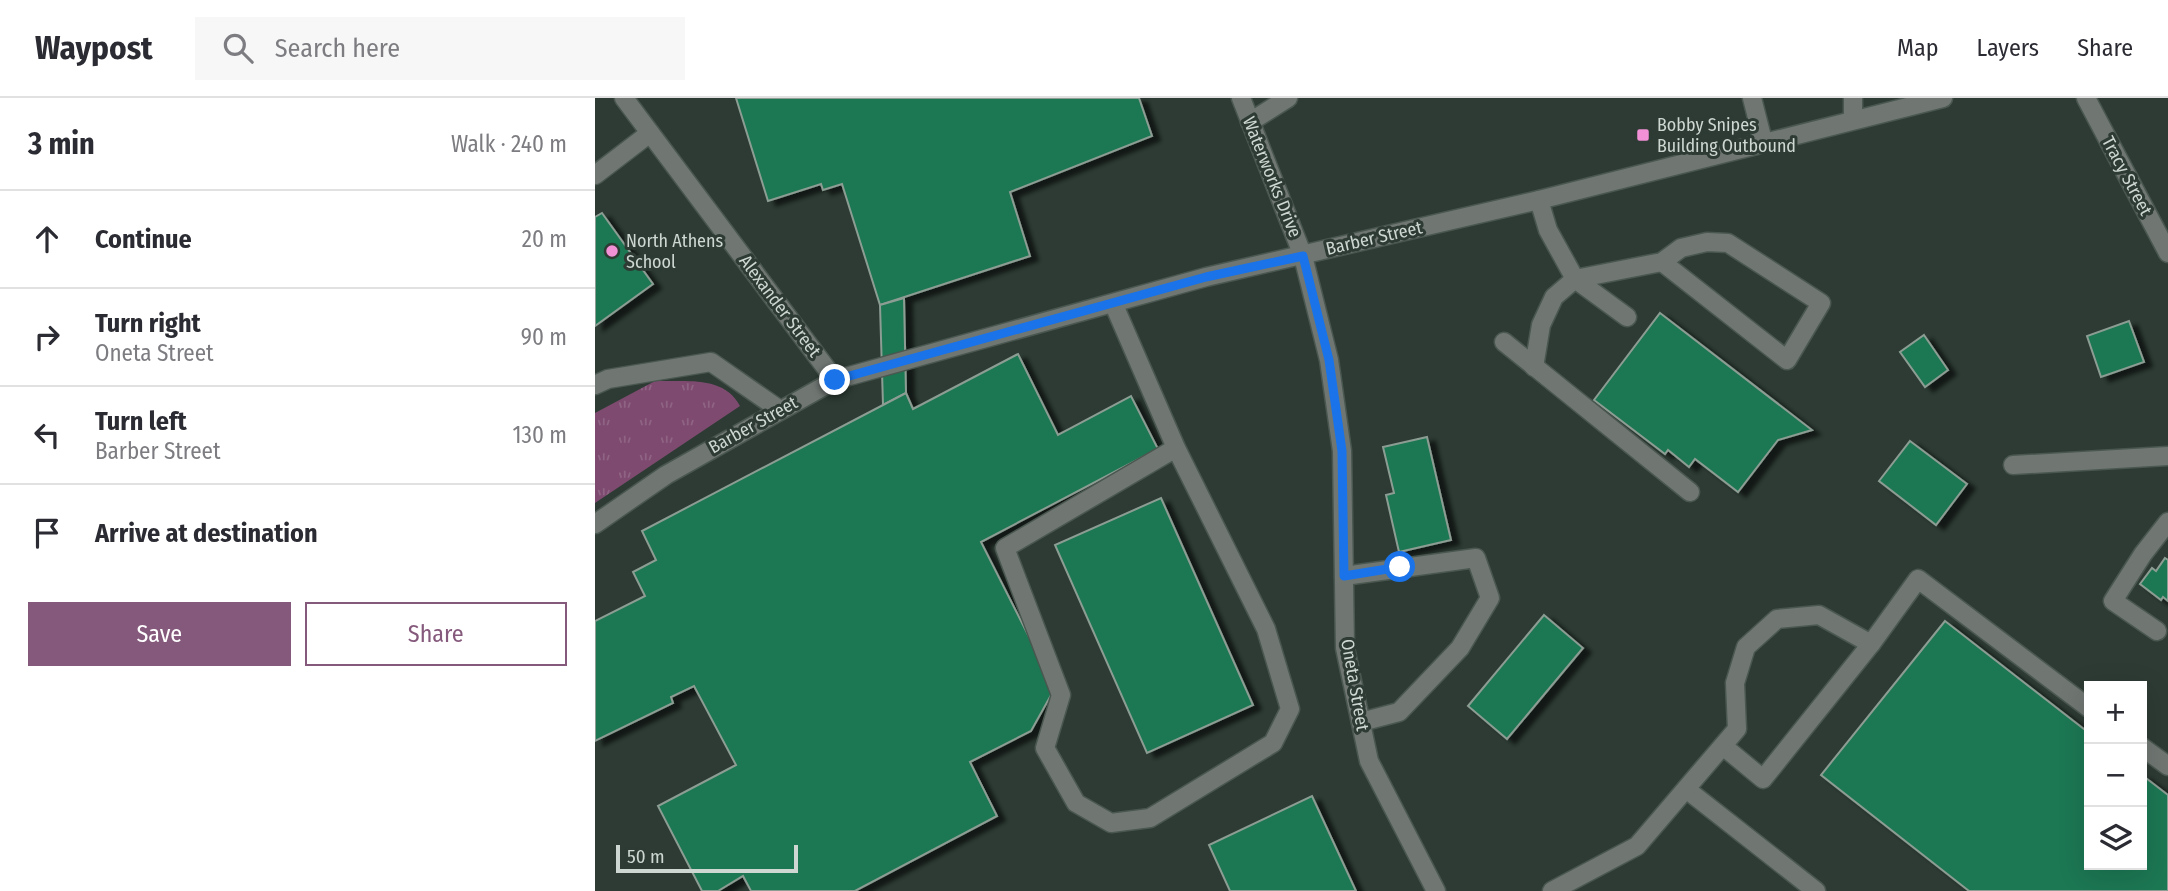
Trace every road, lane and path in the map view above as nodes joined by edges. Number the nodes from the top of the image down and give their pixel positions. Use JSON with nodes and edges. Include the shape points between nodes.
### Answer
{"nodes":[{"id":1,"x":624,"y":98,"type":"edge"},
{"id":2,"x":1241,"y":98,"type":"edge"},
{"id":3,"x":1288,"y":98,"type":"edge"},
{"id":4,"x":1752,"y":98,"type":"edge"},
{"id":5,"x":1853,"y":98,"type":"edge"},
{"id":6,"x":1943,"y":98,"type":"edge"},
{"id":7,"x":2086,"y":98,"type":"edge"},
{"id":8,"x":1853,"y":120,"type":"junction"},
{"id":9,"x":1250,"y":122,"type":"junction"},
{"id":10,"x":650,"y":133,"type":"junction"},
{"id":11,"x":1763,"y":141,"type":"junction"},
{"id":12,"x":595,"y":175,"type":"edge"},
{"id":13,"x":1539,"y":200,"type":"junction"},
{"id":14,"x":2168,"y":253,"type":"edge"},
{"id":15,"x":1303,"y":256,"type":"junction"},
{"id":16,"x":1663,"y":262,"type":"junction"},
{"id":17,"x":1575,"y":279,"type":"junction"},
{"id":18,"x":1114,"y":305,"type":"junction"},
{"id":19,"x":1627,"y":317,"type":"dead end"},
{"id":20,"x":1504,"y":342,"type":"dead end"},
{"id":21,"x":1534,"y":367,"type":"junction"},
{"id":22,"x":835,"y":380,"type":"junction"},
{"id":23,"x":595,"y":385,"type":"edge"},
{"id":24,"x":780,"y":410,"type":"junction"},
{"id":25,"x":1176,"y":448,"type":"junction"},
{"id":26,"x":2168,"y":456,"type":"edge"},
{"id":27,"x":2014,"y":465,"type":"dead end"},
{"id":28,"x":1690,"y":492,"type":"dead end"},
{"id":29,"x":2168,"y":522,"type":"edge"},
{"id":30,"x":595,"y":524,"type":"edge"},
{"id":31,"x":1344,"y":576,"type":"junction"},
{"id":32,"x":2157,"y":631,"type":"dead end"},
{"id":33,"x":1871,"y":644,"type":"junction"},
{"id":34,"x":2084,"y":704,"type":"edge"},
{"id":35,"x":1361,"y":722,"type":"junction"},
{"id":36,"x":1723,"y":746,"type":"junction"},
{"id":37,"x":2147,"y":751,"type":"edge"},
{"id":38,"x":2168,"y":766,"type":"edge"},
{"id":39,"x":1686,"y":789,"type":"junction"},
{"id":40,"x":1436,"y":891,"type":"edge"},
{"id":41,"x":1552,"y":891,"type":"edge"},
{"id":42,"x":1817,"y":891,"type":"edge"}],
"edges":[{"from":1,"to":10,"type":"street","name":"Alexander Street"},
{"from":2,"to":9,"type":"street","name":"Waterworks Drive"},
{"from":3,"to":9,"type":"street"},
{"from":4,"to":11,"type":"street"},
{"from":5,"to":8,"type":"street"},
{"from":6,"to":8,"type":"street","name":"Barber Street"},
{"from":7,"to":14,"type":"street","name":"Tracy Street"},
{"from":8,"to":11,"type":"street","name":"Barber Street"},
{"from":9,"to":15,"type":"street","name":"Waterworks Drive"},
{"from":10,"to":12,"type":"street"},
{"from":10,"to":22,"type":"street","name":"Alexander Street"},
{"from":11,"to":13,"type":"street","name":"Barber Street"},
{"from":13,"to":15,"type":"street","name":"Barber Street"},
{"from":13,"to":17,"type":"street","via":[[1548,230]]},
{"from":15,"to":18,"type":"street","name":"Barber Street","via":[[1206,277]]},
{"from":15,"to":31,"type":"street","name":"Oneta Street","via":[[1329,360],[1342,451]]},
{"from":16,"to":16,"type":"street","via":[[1681,248],[1728,243],[1821,303],[1787,360]]},
{"from":16,"to":17,"type":"street"},
{"from":17,"to":19,"type":"street"},
{"from":17,"to":21,"type":"street","via":[[1554,297],[1541,325]]},
{"from":18,"to":22,"type":"street","name":"Barber Street"},
{"from":18,"to":25,"type":"street"},
{"from":20,"to":21,"type":"street"},
{"from":21,"to":28,"type":"street"},
{"from":22,"to":24,"type":"street","name":"Barber Street"},
{"from":23,"to":24,"type":"street","via":[[711,362]]},
{"from":24,"to":30,"type":"street","name":"Barber Street","via":[[666,475]]},
{"from":25,"to":25,"type":"street","via":[[1266,629],[1290,709],[1273,743],[1150,818],[1111,822],[1076,803],[1045,748],[1061,695],[1005,548]]},
{"from":26,"to":27,"type":"street"},
{"from":29,"to":32,"type":"street","via":[[2113,601]]},
{"from":31,"to":35,"type":"street","name":"Oneta Street","via":[[1345,648]]},
{"from":31,"to":35,"type":"street","via":[[1476,558],[1490,598],[1460,648],[1399,712]]},
{"from":33,"to":34,"type":"street","via":[[1918,579]]},
{"from":33,"to":36,"type":"street","via":[[1763,779]]},
{"from":33,"to":36,"type":"street","via":[[1819,615],[1777,619],[1746,647],[1735,683],[1737,729]]},
{"from":35,"to":40,"type":"street","name":"Oneta Street","via":[[1369,761]]},
{"from":36,"to":39,"type":"street"},
{"from":37,"to":38,"type":"street"},
{"from":39,"to":41,"type":"street","via":[[1637,846]]},
{"from":39,"to":42,"type":"street"}]}
